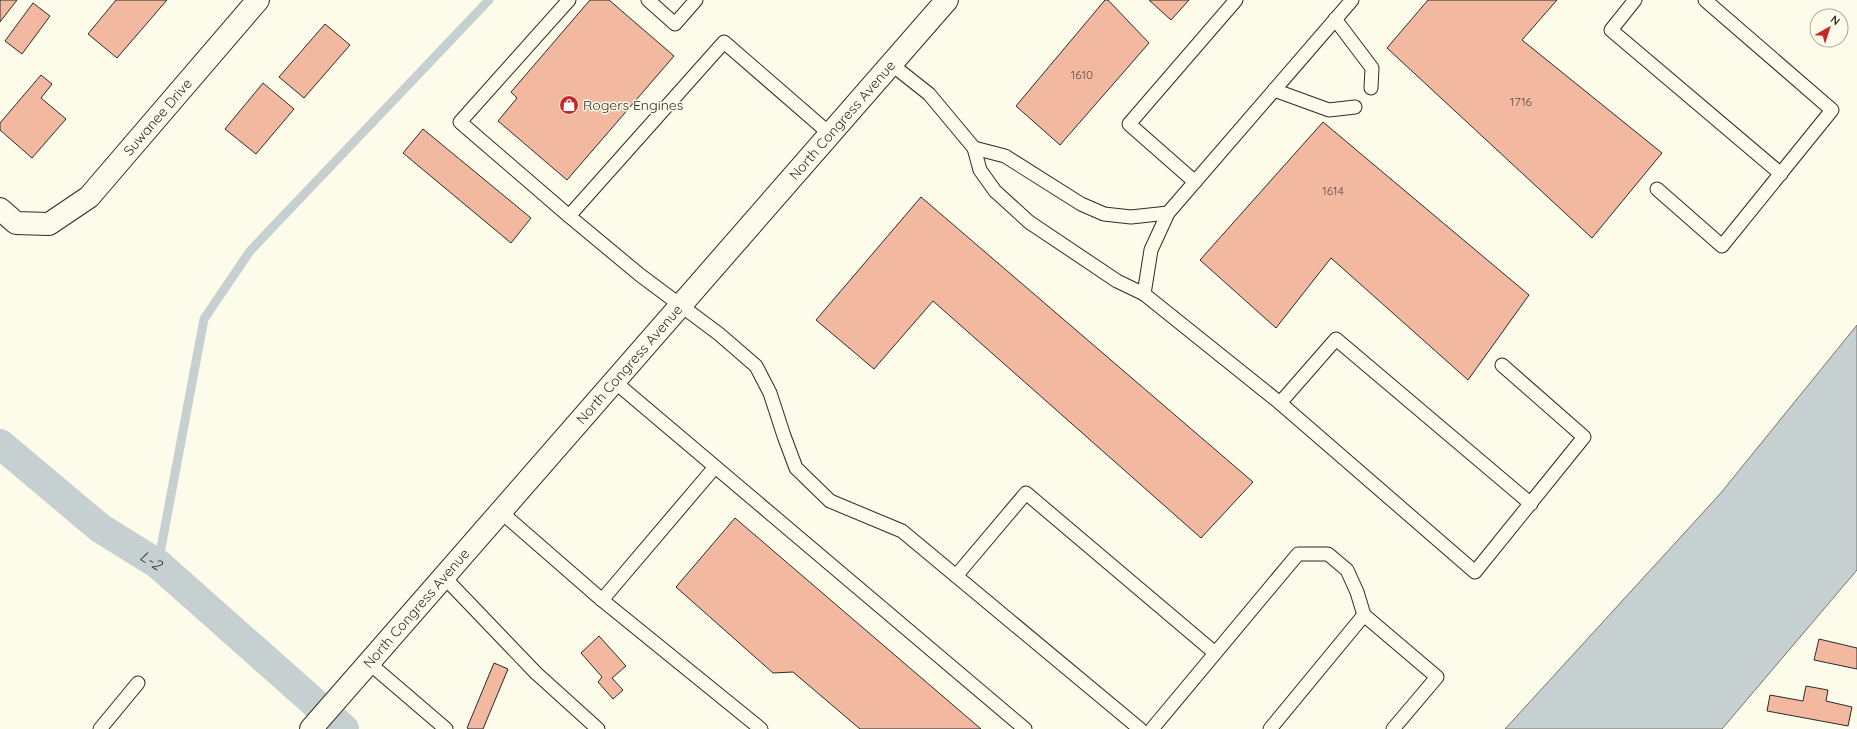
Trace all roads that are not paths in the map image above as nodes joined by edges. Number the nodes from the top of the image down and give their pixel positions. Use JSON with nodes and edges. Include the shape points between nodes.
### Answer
{"nodes":[{"id":1,"x":258,"y":0,"type":"edge"},
{"id":2,"x":569,"y":0,"type":"edge"},
{"id":3,"x":648,"y":0,"type":"edge"},
{"id":4,"x":696,"y":0,"type":"edge"},
{"id":5,"x":947,"y":0,"type":"edge"},
{"id":6,"x":1236,"y":0,"type":"edge"},
{"id":7,"x":1352,"y":0,"type":"edge"},
{"id":8,"x":1635,"y":0,"type":"edge"},
{"id":9,"x":1705,"y":0,"type":"edge"},
{"id":10,"x":1335,"y":19,"type":"junction"},
{"id":11,"x":891,"y":64,"type":"junction"},
{"id":12,"x":1371,"y":88,"type":"dead end"},
{"id":13,"x":1274,"y":90,"type":"junction"},
{"id":14,"x":1355,"y":107,"type":"dead end"},
{"id":15,"x":830,"y":134,"type":"junction"},
{"id":16,"x":974,"y":148,"type":"junction"},
{"id":17,"x":1781,"y":174,"type":"junction"},
{"id":18,"x":1195,"y":182,"type":"junction"},
{"id":19,"x":1657,"y":189,"type":"dead end"},
{"id":20,"x":0,"y":209,"type":"edge"},
{"id":21,"x":1168,"y":213,"type":"junction"},
{"id":22,"x":569,"y":216,"type":"junction"},
{"id":23,"x":1144,"y":294,"type":"junction"},
{"id":24,"x":681,"y":305,"type":"junction"},
{"id":25,"x":1502,"y":365,"type":"dead end"},
{"id":26,"x":615,"y":382,"type":"junction"},
{"id":27,"x":1280,"y":403,"type":"junction"},
{"id":28,"x":715,"y":467,"type":"junction"},
{"id":29,"x":1531,"y":504,"type":"junction"},
{"id":30,"x":501,"y":512,"type":"junction"},
{"id":31,"x":956,"y":576,"type":"junction"},
{"id":32,"x":444,"y":577,"type":"junction"},
{"id":33,"x":602,"y":600,"type":"junction"},
{"id":34,"x":1364,"y":615,"type":"junction"},
{"id":35,"x":1215,"y":653,"type":"junction"},
{"id":36,"x":368,"y":665,"type":"junction"},
{"id":37,"x":138,"y":683,"type":"dead end"},
{"id":38,"x":100,"y":729,"type":"edge"},
{"id":39,"x":311,"y":729,"type":"edge"},
{"id":40,"x":446,"y":729,"type":"edge"},
{"id":41,"x":598,"y":729,"type":"edge"},
{"id":42,"x":761,"y":729,"type":"edge"},
{"id":43,"x":1025,"y":729,"type":"edge"},
{"id":44,"x":1140,"y":729,"type":"edge"},
{"id":45,"x":1152,"y":729,"type":"edge"},
{"id":46,"x":1270,"y":729,"type":"edge"},
{"id":47,"x":1393,"y":729,"type":"edge"}],
"edges":[{"from":1,"to":20,"type":"street","name":"Suwanee Drive","via":[[89,197],[49,224],[16,223]]},
{"from":2,"to":22,"type":"lane","via":[[460,122]]},
{"from":3,"to":4,"type":"lane","via":[[675,24]]},
{"from":5,"to":11,"type":"street","name":"North Congress Avenue"},
{"from":6,"to":18,"type":"lane","via":[[1129,124]]},
{"from":7,"to":10,"type":"lane"},
{"from":8,"to":17,"type":"lane","via":[[1611,30]]},
{"from":9,"to":17,"type":"lane","via":[[1832,110]]},
{"from":10,"to":12,"type":"lane","via":[[1372,68]]},
{"from":10,"to":13,"type":"lane"},
{"from":11,"to":15,"type":"street","name":"North Congress Avenue"},
{"from":11,"to":16,"type":"lane","via":[[929,94]]},
{"from":13,"to":14,"type":"lane","via":[[1329,110]]},
{"from":13,"to":18,"type":"lane"},
{"from":15,"to":22,"type":"lane","via":[[724,42]]},
{"from":15,"to":24,"type":"street","name":"North Congress Avenue"},
{"from":16,"to":21,"type":"lane","via":[[1005,156],[1081,204],[1104,214],[1131,217]]},
{"from":16,"to":23,"type":"lane","via":[[980,170],[995,191],[1029,222],[1117,281]]},
{"from":17,"to":19,"type":"lane","via":[[1722,246]]},
{"from":18,"to":21,"type":"lane"},
{"from":21,"to":23,"type":"lane","via":[[1151,250]]},
{"from":22,"to":24,"type":"lane","via":[[640,275]]},
{"from":23,"to":27,"type":"lane"},
{"from":24,"to":26,"type":"street","name":"North Congress Avenue"},
{"from":24,"to":31,"type":"lane","via":[[756,366],[770,393],[796,468],[830,502],[902,531]]},
{"from":25,"to":29,"type":"lane","via":[[1584,437]]},
{"from":26,"to":28,"type":"lane"},
{"from":26,"to":30,"type":"street","name":"North Congress Avenue"},
{"from":27,"to":29,"type":"lane","via":[[1336,340]]},
{"from":27,"to":29,"type":"lane","via":[[1475,572]]},
{"from":28,"to":33,"type":"lane"},
{"from":28,"to":43,"type":"lane"},
{"from":30,"to":32,"type":"street","name":"North Congress Avenue"},
{"from":30,"to":33,"type":"lane"},
{"from":31,"to":35,"type":"lane","via":[[1026,493]]},
{"from":31,"to":44,"type":"lane"},
{"from":32,"to":36,"type":"street","name":"North Congress Avenue"},
{"from":32,"to":41,"type":"lane","via":[[536,674]]},
{"from":33,"to":42,"type":"lane"},
{"from":34,"to":35,"type":"lane","via":[[1347,570],[1328,554],[1298,554]]},
{"from":34,"to":46,"type":"lane"},
{"from":34,"to":47,"type":"lane","via":[[1437,677]]},
{"from":35,"to":45,"type":"lane"},
{"from":36,"to":39,"type":"street","name":"North Congress Avenue"},
{"from":36,"to":40,"type":"lane"},
{"from":37,"to":38,"type":"lane"}]}
